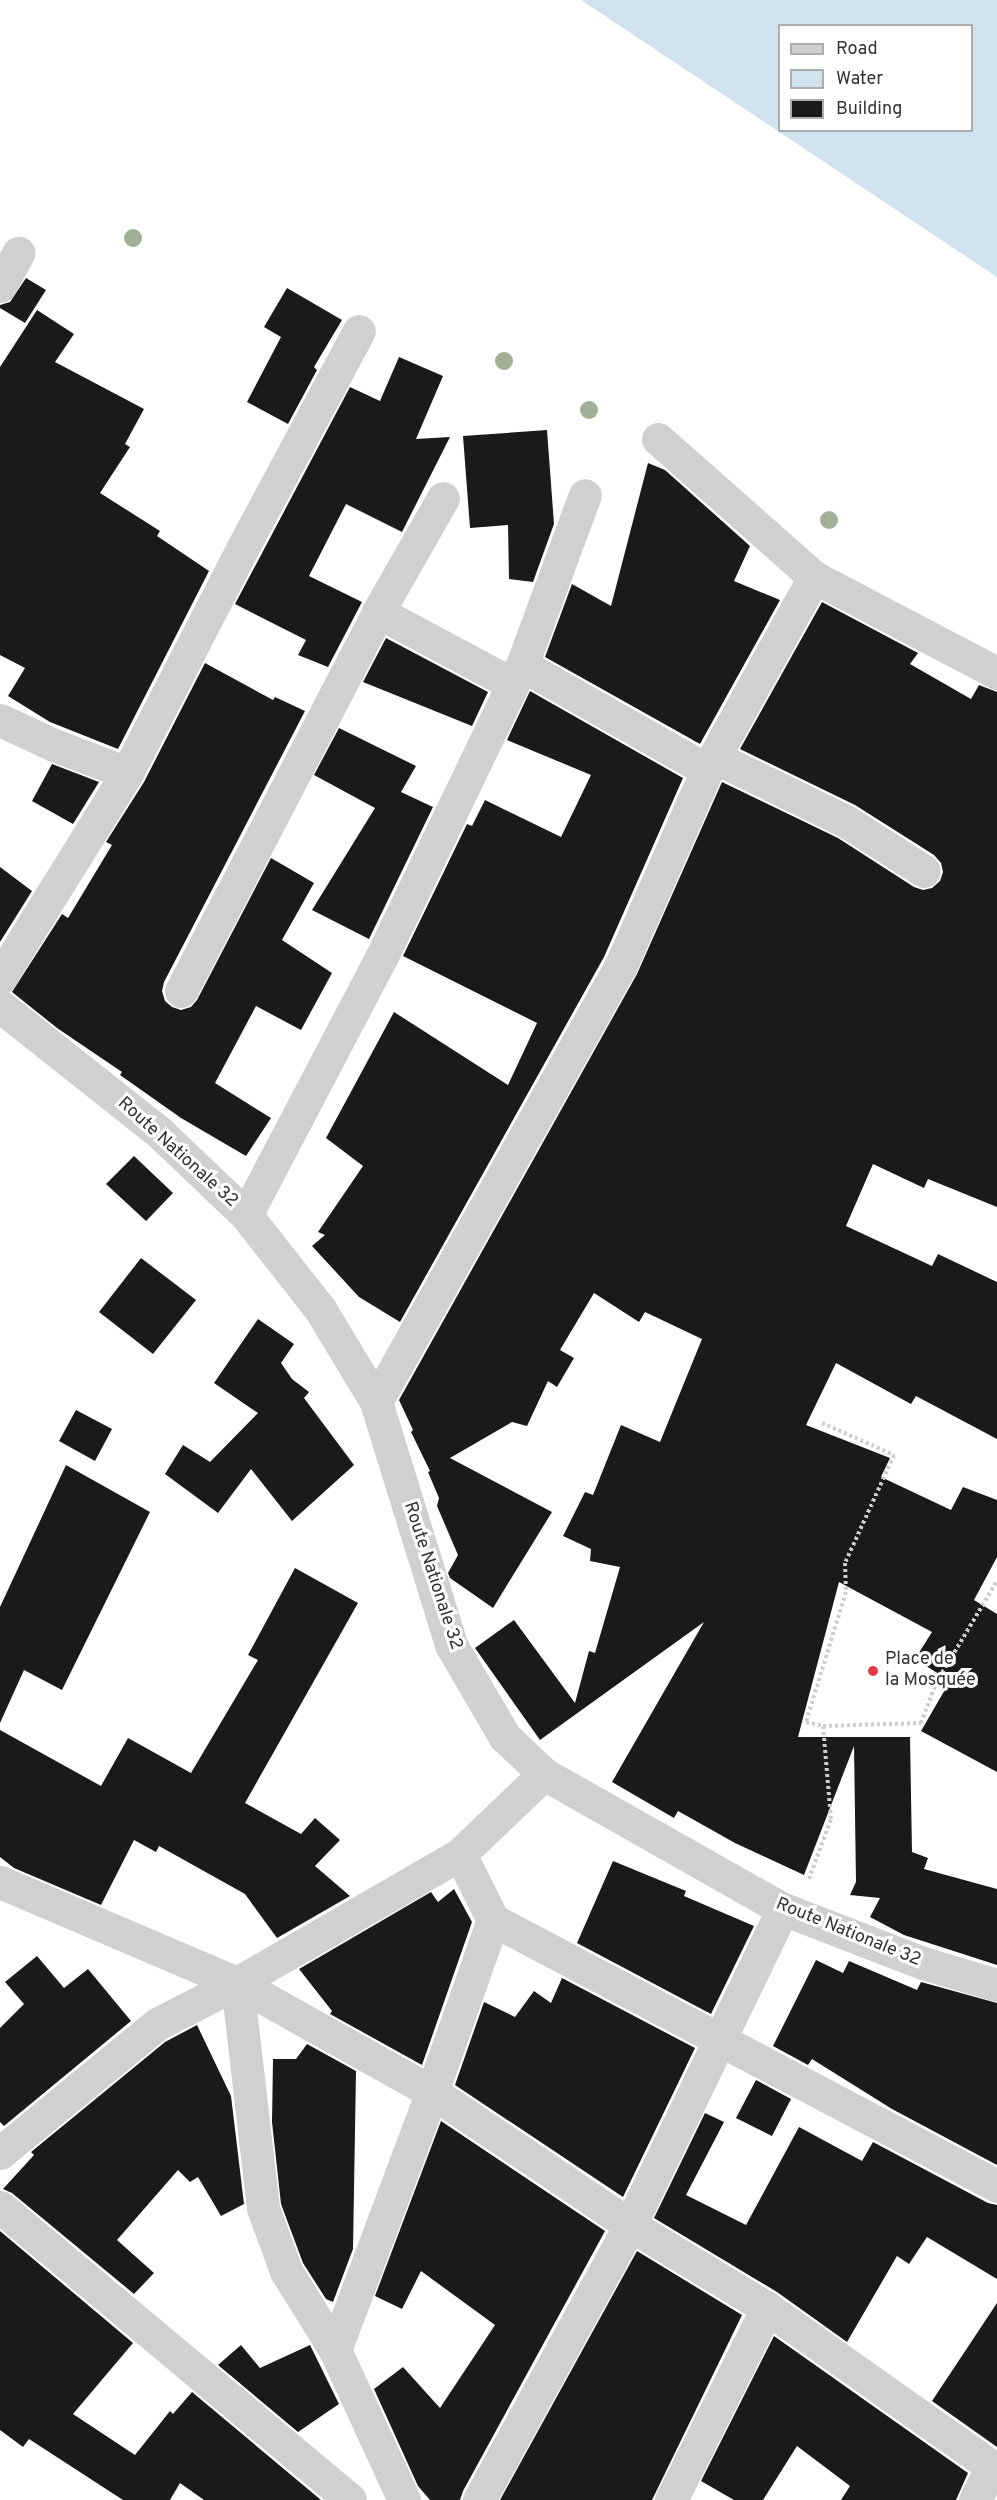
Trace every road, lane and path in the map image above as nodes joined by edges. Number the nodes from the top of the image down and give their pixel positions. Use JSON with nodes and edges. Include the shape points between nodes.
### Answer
{"nodes":[{"id":1,"x":18,"y":254,"type":"dead end"},
{"id":2,"x":0,"y":286,"type":"edge"},
{"id":3,"x":359,"y":331,"type":"dead end"},
{"id":4,"x":658,"y":439,"type":"dead end"},
{"id":5,"x":585,"y":495,"type":"dead end"},
{"id":6,"x":443,"y":498,"type":"dead end"},
{"id":7,"x":814,"y":577,"type":"junction"},
{"id":8,"x":378,"y":612,"type":"junction"},
{"id":9,"x":997,"y":673,"type":"edge"},
{"id":10,"x":517,"y":674,"type":"junction"},
{"id":11,"x":0,"y":720,"type":"edge"},
{"id":12,"x":711,"y":763,"type":"junction"},
{"id":13,"x":127,"y":773,"type":"junction"},
{"id":14,"x":924,"y":871,"type":"dead end"},
{"id":15,"x":0,"y":978,"type":"edge"},
{"id":16,"x":181,"y":991,"type":"dead end"},
{"id":17,"x":0,"y":1006,"type":"edge"},
{"id":18,"x":246,"y":1215,"type":"junction"},
{"id":19,"x":376,"y":1402,"type":"junction"},
{"id":20,"x":822,"y":1423,"type":"dead end"},
{"id":21,"x":997,"y":1581,"type":"edge"},
{"id":22,"x":824,"y":1726,"type":"junction"},
{"id":23,"x":544,"y":1774,"type":"junction"},
{"id":24,"x":460,"y":1854,"type":"junction"},
{"id":25,"x":0,"y":1882,"type":"edge"},
{"id":26,"x":789,"y":1911,"type":"junction"},
{"id":27,"x":493,"y":1920,"type":"junction"},
{"id":28,"x":237,"y":1983,"type":"junction"},
{"id":29,"x":997,"y":1985,"type":"edge"},
{"id":30,"x":721,"y":2038,"type":"junction"},
{"id":31,"x":432,"y":2092,"type":"junction"},
{"id":32,"x":0,"y":2153,"type":"edge"},
{"id":33,"x":997,"y":2186,"type":"edge"},
{"id":34,"x":0,"y":2207,"type":"edge"},
{"id":35,"x":630,"y":2225,"type":"junction"},
{"id":36,"x":767,"y":2308,"type":"junction"},
{"id":37,"x":335,"y":2350,"type":"junction"},
{"id":38,"x":994,"y":2469,"type":"edge"},
{"id":39,"x":350,"y":2500,"type":"edge"},
{"id":40,"x":404,"y":2500,"type":"edge"},
{"id":41,"x":478,"y":2500,"type":"edge"},
{"id":42,"x":671,"y":2500,"type":"edge"},
{"id":43,"x":975,"y":2500,"type":"edge"}],
"edges":[{"from":1,"to":2,"type":"street"},
{"from":3,"to":13,"type":"street"},
{"from":4,"to":7,"type":"street"},
{"from":5,"to":10,"type":"street"},
{"from":6,"to":8,"type":"street"},
{"from":7,"to":9,"type":"street"},
{"from":7,"to":12,"type":"street"},
{"from":8,"to":10,"type":"street"},
{"from":8,"to":16,"type":"street"},
{"from":10,"to":12,"type":"street"},
{"from":10,"to":18,"type":"street","via":[[382,956]]},
{"from":11,"to":13,"type":"street"},
{"from":12,"to":14,"type":"street","via":[[847,822]]},
{"from":12,"to":19,"type":"street","via":[[621,965]]},
{"from":13,"to":15,"type":"street"},
{"from":17,"to":18,"type":"street","name":"Route Nationale 32","via":[[160,1133]]},
{"from":18,"to":19,"type":"street","name":"Route Nationale 32","via":[[320,1309]]},
{"from":19,"to":23,"type":"street","name":"Route Nationale 32","via":[[451,1645],[505,1737]]},
{"from":20,"to":22,"type":"path","via":[[894,1455],[845,1563],[846,1592],[806,1722]]},
{"from":21,"to":22,"type":"path","via":[[936,1683],[921,1723]]},
{"from":22,"to":26,"type":"path","via":[[831,1819]]},
{"from":23,"to":24,"type":"street"},
{"from":23,"to":26,"type":"street","name":"Route Nationale 32"},
{"from":24,"to":27,"type":"street"},
{"from":24,"to":28,"type":"street"},
{"from":25,"to":28,"type":"street"},
{"from":26,"to":29,"type":"street","name":"Route Nationale 32","via":[[922,1963]]},
{"from":26,"to":30,"type":"street"},
{"from":27,"to":30,"type":"street"},
{"from":27,"to":31,"type":"street"},
{"from":28,"to":31,"type":"street"},
{"from":28,"to":32,"type":"street","via":[[158,2025]]},
{"from":28,"to":37,"type":"street","via":[[263,2208],[286,2271]]},
{"from":30,"to":33,"type":"street"},
{"from":30,"to":35,"type":"street"},
{"from":31,"to":35,"type":"street"},
{"from":31,"to":37,"type":"street"},
{"from":34,"to":39,"type":"street"},
{"from":35,"to":36,"type":"street"},
{"from":35,"to":41,"type":"street"},
{"from":36,"to":38,"type":"street"},
{"from":36,"to":42,"type":"street"},
{"from":37,"to":40,"type":"street"},
{"from":38,"to":43,"type":"street"}]}
